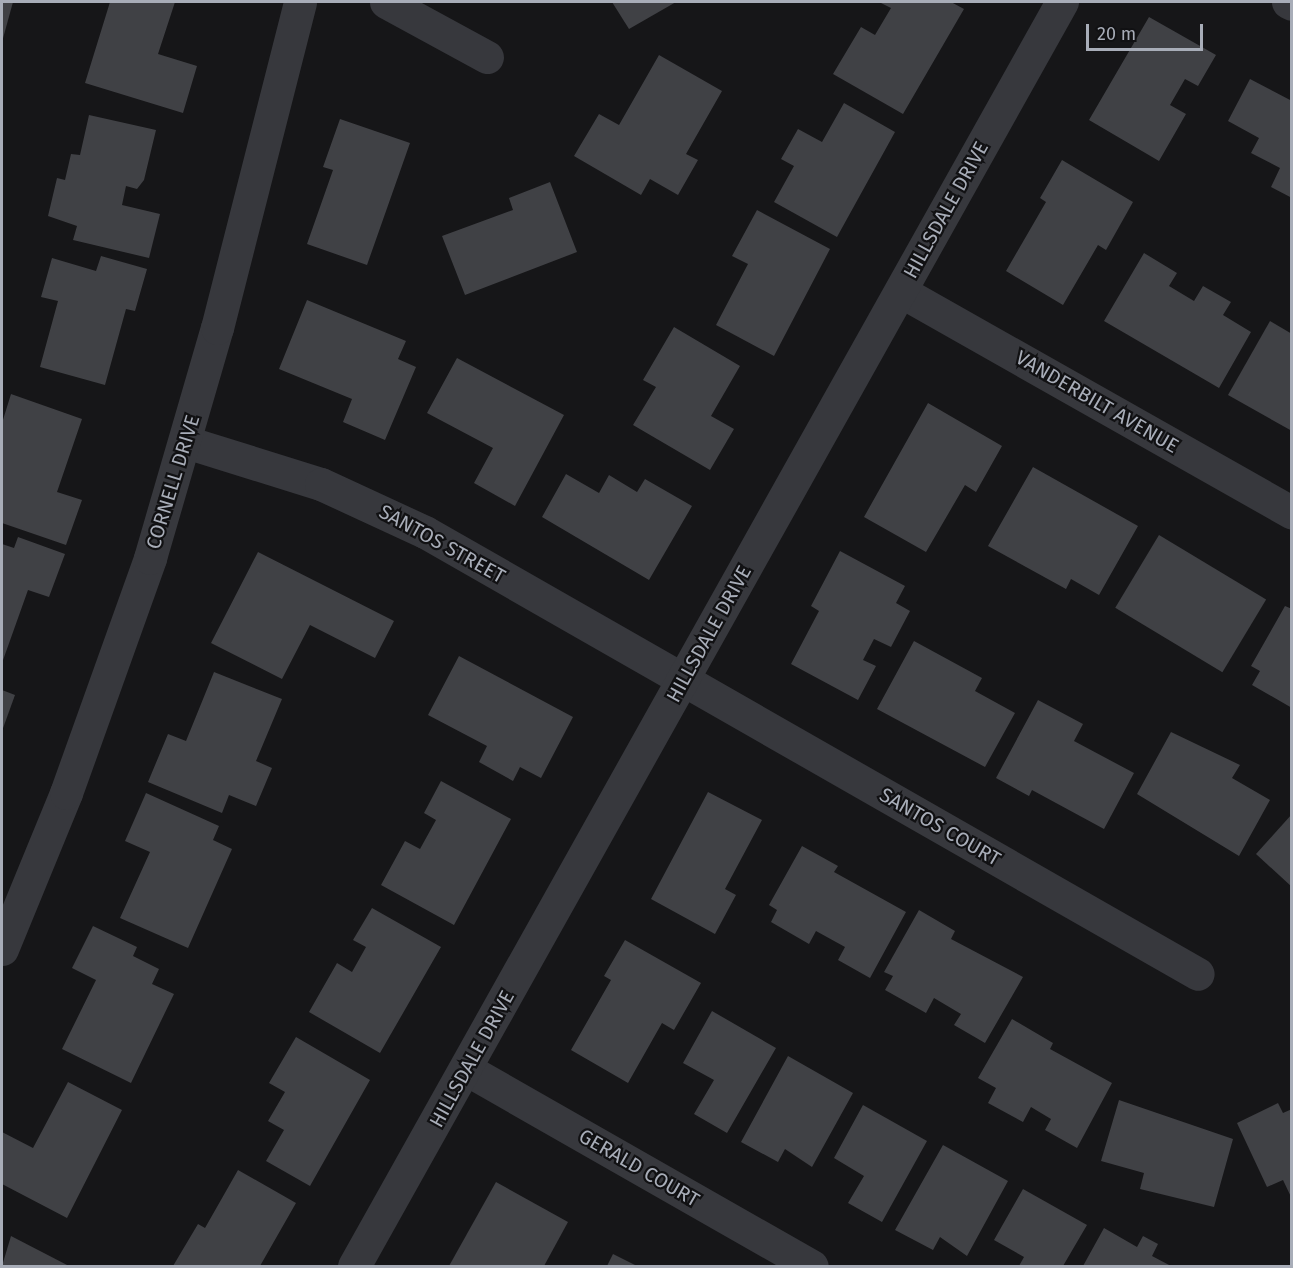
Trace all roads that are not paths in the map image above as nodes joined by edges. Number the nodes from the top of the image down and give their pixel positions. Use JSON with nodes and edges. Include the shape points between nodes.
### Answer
{"nodes":[{"id":1,"x":300,"y":2,"type":"edge"},
{"id":2,"x":386,"y":2,"type":"edge"},
{"id":3,"x":1062,"y":2,"type":"edge"},
{"id":4,"x":1288,"y":2,"type":"edge"},
{"id":5,"x":1292,"y":4,"type":"edge"},
{"id":6,"x":487,"y":57,"type":"dead end"},
{"id":7,"x":902,"y":292,"type":"junction"},
{"id":8,"x":186,"y":442,"type":"junction"},
{"id":9,"x":1292,"y":513,"type":"edge"},
{"id":10,"x":682,"y":681,"type":"junction"},
{"id":11,"x":2,"y":949,"type":"edge"},
{"id":12,"x":1198,"y":974,"type":"dead end"},
{"id":13,"x":466,"y":1069,"type":"junction"},
{"id":14,"x":354,"y":1266,"type":"edge"},
{"id":15,"x":812,"y":1266,"type":"edge"}],
"edges":[{"from":1,"to":8,"type":"street","name":"CORNELL DRIVE"},
{"from":2,"to":6,"type":"street"},
{"from":3,"to":7,"type":"street","name":"HILLSDALE DRIVE"},
{"from":4,"to":5,"type":"street"},
{"from":7,"to":9,"type":"street","name":"VANDERBILT AVENUE"},
{"from":7,"to":10,"type":"street","name":"HILLSDALE DRIVE"},
{"from":8,"to":10,"type":"street","name":"SANTOS STREET","via":[[291,473],[384,511]]},
{"from":8,"to":11,"type":"street","name":"CORNELL DRIVE","via":[[105,687]]},
{"from":10,"to":12,"type":"street","name":"SANTOS COURT"},
{"from":10,"to":13,"type":"street","name":"HILLSDALE DRIVE"},
{"from":13,"to":14,"type":"street","name":"HILLSDALE DRIVE"},
{"from":13,"to":15,"type":"street","name":"GERALD COURT"}]}
